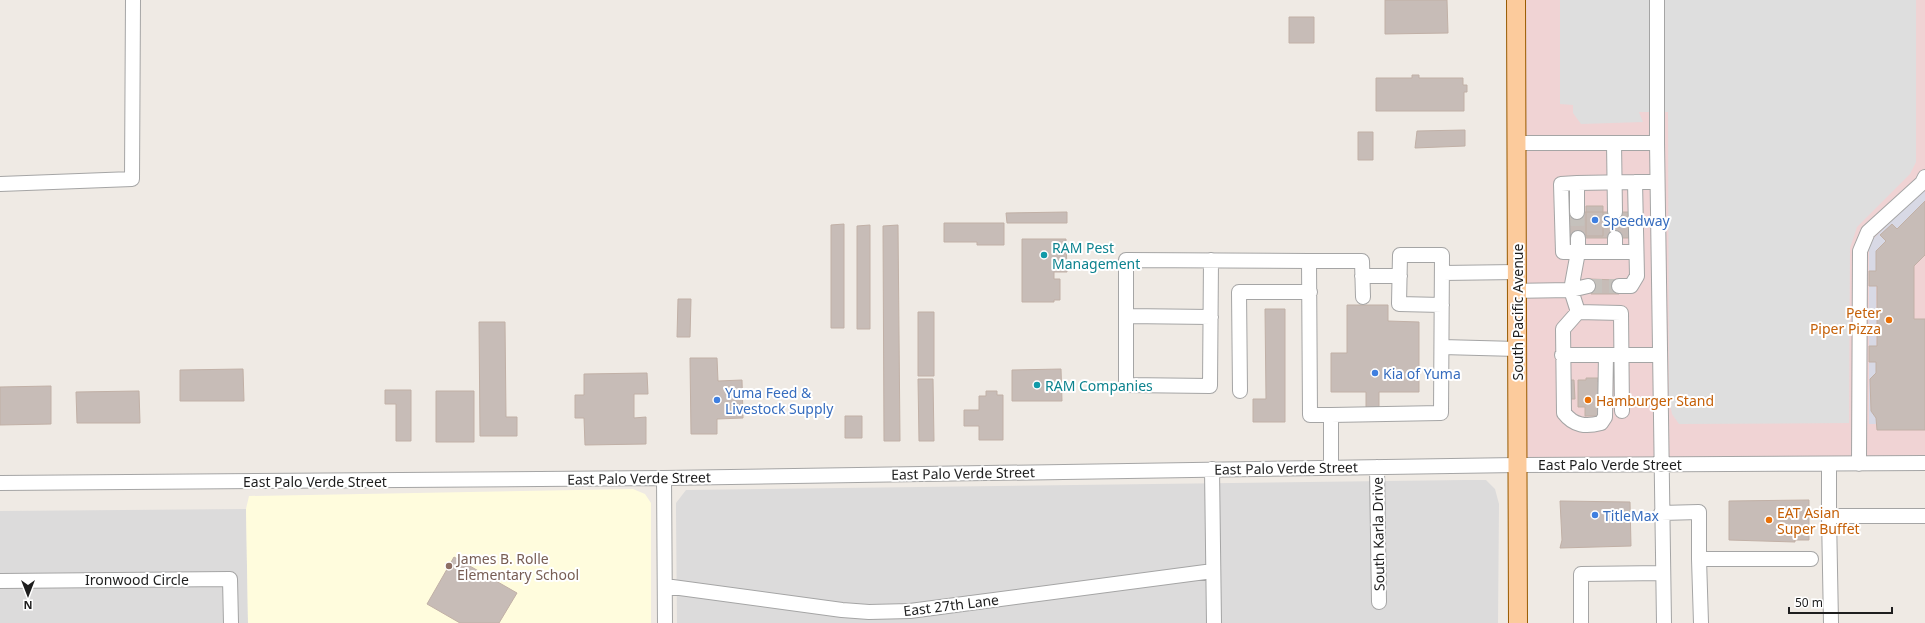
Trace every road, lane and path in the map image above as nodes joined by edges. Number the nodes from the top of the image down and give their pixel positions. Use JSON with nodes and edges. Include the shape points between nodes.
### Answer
{"nodes":[{"id":1,"x":133,"y":0,"type":"edge"},
{"id":2,"x":1516,"y":0,"type":"edge"},
{"id":3,"x":1657,"y":0,"type":"edge"},
{"id":4,"x":1657,"y":142,"type":"junction"},
{"id":5,"x":1516,"y":143,"type":"junction"},
{"id":6,"x":1614,"y":143,"type":"junction"},
{"id":7,"x":1925,"y":177,"type":"edge"},
{"id":8,"x":1635,"y":182,"type":"junction"},
{"id":9,"x":1657,"y":182,"type":"junction"},
{"id":10,"x":1577,"y":183,"type":"junction"},
{"id":11,"x":1615,"y":183,"type":"junction"},
{"id":12,"x":0,"y":184,"type":"edge"},
{"id":13,"x":1577,"y":212,"type":"tunnel mouth"},
{"id":14,"x":1615,"y":212,"type":"tunnel mouth"},
{"id":15,"x":1578,"y":238,"type":"tunnel mouth"},
{"id":16,"x":1578,"y":252,"type":"junction"},
{"id":17,"x":1636,"y":252,"type":"junction"},
{"id":18,"x":1211,"y":260,"type":"junction"},
{"id":19,"x":1309,"y":261,"type":"junction"},
{"id":20,"x":1517,"y":272,"type":"junction"},
{"id":21,"x":1442,"y":273,"type":"junction"},
{"id":22,"x":1362,"y":276,"type":"junction"},
{"id":23,"x":1400,"y":276,"type":"junction"},
{"id":24,"x":1588,"y":286,"type":"tunnel mouth"},
{"id":25,"x":1619,"y":286,"type":"tunnel mouth"},
{"id":26,"x":1571,"y":290,"type":"junction"},
{"id":27,"x":1517,"y":291,"type":"junction"},
{"id":28,"x":1310,"y":292,"type":"junction"},
{"id":29,"x":1363,"y":297,"type":"dead end"},
{"id":30,"x":1442,"y":305,"type":"junction"},
{"id":31,"x":1578,"y":312,"type":"junction"},
{"id":32,"x":1126,"y":316,"type":"junction"},
{"id":33,"x":1211,"y":317,"type":"junction"},
{"id":34,"x":1442,"y":347,"type":"junction"},
{"id":35,"x":1517,"y":349,"type":"junction"},
{"id":36,"x":1562,"y":355,"type":"junction"},
{"id":37,"x":1606,"y":355,"type":"junction"},
{"id":38,"x":1623,"y":355,"type":"junction"},
{"id":39,"x":1659,"y":355,"type":"junction"},
{"id":40,"x":1240,"y":391,"type":"dead end"},
{"id":41,"x":1622,"y":411,"type":"dead end"},
{"id":42,"x":1331,"y":415,"type":"junction"},
{"id":43,"x":1925,"y":463,"type":"edge"},
{"id":44,"x":1660,"y":464,"type":"junction"},
{"id":45,"x":1828,"y":464,"type":"junction"},
{"id":46,"x":1859,"y":464,"type":"junction"},
{"id":47,"x":1517,"y":465,"type":"junction"},
{"id":48,"x":1331,"y":467,"type":"junction"},
{"id":49,"x":1377,"y":467,"type":"junction"},
{"id":50,"x":1212,"y":469,"type":"junction"},
{"id":51,"x":664,"y":478,"type":"junction"},
{"id":52,"x":0,"y":483,"type":"edge"},
{"id":53,"x":1661,"y":513,"type":"junction"},
{"id":54,"x":1830,"y":516,"type":"junction"},
{"id":55,"x":1925,"y":516,"type":"edge"},
{"id":56,"x":1699,"y":559,"type":"junction"},
{"id":57,"x":1810,"y":560,"type":"dead end"},
{"id":58,"x":1213,"y":571,"type":"junction"},
{"id":59,"x":1663,"y":573,"type":"junction"},
{"id":60,"x":0,"y":581,"type":"edge"},
{"id":61,"x":665,"y":586,"type":"junction"},
{"id":62,"x":1379,"y":602,"type":"dead end"},
{"id":63,"x":1521,"y":621,"type":"edge"},
{"id":64,"x":230,"y":623,"type":"edge"},
{"id":65,"x":665,"y":623,"type":"edge"},
{"id":66,"x":1214,"y":623,"type":"edge"},
{"id":67,"x":1581,"y":623,"type":"edge"},
{"id":68,"x":1664,"y":623,"type":"edge"},
{"id":69,"x":1701,"y":623,"type":"edge"},
{"id":70,"x":1831,"y":623,"type":"edge"}],
"edges":[{"from":1,"to":12,"type":"street","via":[[132,179]]},
{"from":2,"to":5,"type":"main road","name":"South Pacific Avenue"},
{"from":3,"to":4,"type":"street"},
{"from":4,"to":6,"type":"street"},
{"from":4,"to":9,"type":"street"},
{"from":5,"to":6,"type":"street"},
{"from":5,"to":20,"type":"main road","name":"South Pacific Avenue"},
{"from":6,"to":11,"type":"street"},
{"from":7,"to":46,"type":"street","via":[[1922,183],[1868,232],[1860,251]]},
{"from":8,"to":9,"type":"street"},
{"from":8,"to":11,"type":"street"},
{"from":8,"to":17,"type":"street"},
{"from":9,"to":39,"type":"street"},
{"from":10,"to":11,"type":"street"},
{"from":10,"to":13,"type":"street"},
{"from":10,"to":16,"type":"street","via":[[1562,184],[1563,252]]},
{"from":11,"to":14,"type":"street"},
{"from":15,"to":16,"type":"street"},
{"from":16,"to":17,"type":"street","via":[[1615,245]]},
{"from":16,"to":26,"type":"street"},
{"from":17,"to":25,"type":"street","via":[[1637,276],[1631,286]]},
{"from":18,"to":19,"type":"street"},
{"from":18,"to":32,"type":"street","via":[[1126,260]]},
{"from":18,"to":33,"type":"street"},
{"from":19,"to":22,"type":"street","via":[[1362,261]]},
{"from":19,"to":28,"type":"street"},
{"from":20,"to":21,"type":"street"},
{"from":20,"to":27,"type":"main road","name":"South Pacific Avenue"},
{"from":21,"to":23,"type":"street","via":[[1442,255],[1400,255]]},
{"from":21,"to":30,"type":"street"},
{"from":22,"to":23,"type":"street"},
{"from":22,"to":29,"type":"street"},
{"from":23,"to":30,"type":"street","via":[[1399,304]]},
{"from":24,"to":26,"type":"street"},
{"from":26,"to":27,"type":"street"},
{"from":26,"to":31,"type":"street"},
{"from":27,"to":35,"type":"main road","name":"South Pacific Avenue"},
{"from":28,"to":40,"type":"street","via":[[1240,292]]},
{"from":28,"to":42,"type":"street","via":[[1310,415]]},
{"from":30,"to":34,"type":"street"},
{"from":31,"to":36,"type":"street","via":[[1563,329]]},
{"from":31,"to":38,"type":"street","via":[[1621,313]]},
{"from":32,"to":33,"type":"street"},
{"from":32,"to":33,"type":"street","via":[[1126,386],[1210,386]]},
{"from":34,"to":35,"type":"street"},
{"from":34,"to":42,"type":"street","via":[[1441,413]]},
{"from":35,"to":47,"type":"main road","name":"South Pacific Avenue"},
{"from":36,"to":37,"type":"street"},
{"from":36,"to":37,"type":"street","via":[[1564,413],[1578,425],[1601,423],[1605,417]]},
{"from":37,"to":38,"type":"street"},
{"from":38,"to":39,"type":"street"},
{"from":38,"to":41,"type":"street"},
{"from":39,"to":44,"type":"street"},
{"from":42,"to":48,"type":"street"},
{"from":43,"to":46,"type":"street","name":"East Palo Verde Street"},
{"from":44,"to":45,"type":"street","name":"East Palo Verde Street"},
{"from":44,"to":47,"type":"street","name":"East Palo Verde Street"},
{"from":44,"to":53,"type":"street"},
{"from":45,"to":46,"type":"street","name":"East Palo Verde Street"},
{"from":45,"to":54,"type":"street"},
{"from":47,"to":49,"type":"street","name":"East Palo Verde Street"},
{"from":47,"to":63,"type":"main road","name":"South Pacific Avenue"},
{"from":48,"to":49,"type":"street","name":"East Palo Verde Street"},
{"from":48,"to":50,"type":"street","name":"East Palo Verde Street"},
{"from":49,"to":62,"type":"street","name":"South Karla Drive"},
{"from":50,"to":51,"type":"street","name":"East Palo Verde Street"},
{"from":50,"to":58,"type":"street"},
{"from":51,"to":52,"type":"street","name":"East Palo Verde Street"},
{"from":51,"to":61,"type":"street"},
{"from":53,"to":56,"type":"street","via":[[1699,512]]},
{"from":53,"to":59,"type":"street"},
{"from":54,"to":55,"type":"street"},
{"from":54,"to":70,"type":"street"},
{"from":56,"to":57,"type":"street"},
{"from":56,"to":69,"type":"street"},
{"from":58,"to":61,"type":"street","name":"East 27th Lane","via":[[910,610],[869,612]]},
{"from":58,"to":66,"type":"street"},
{"from":59,"to":67,"type":"street","via":[[1581,574]]},
{"from":59,"to":68,"type":"street"},
{"from":60,"to":64,"type":"street","name":"Ironwood Circle","via":[[230,579]]},
{"from":61,"to":65,"type":"street"}]}
